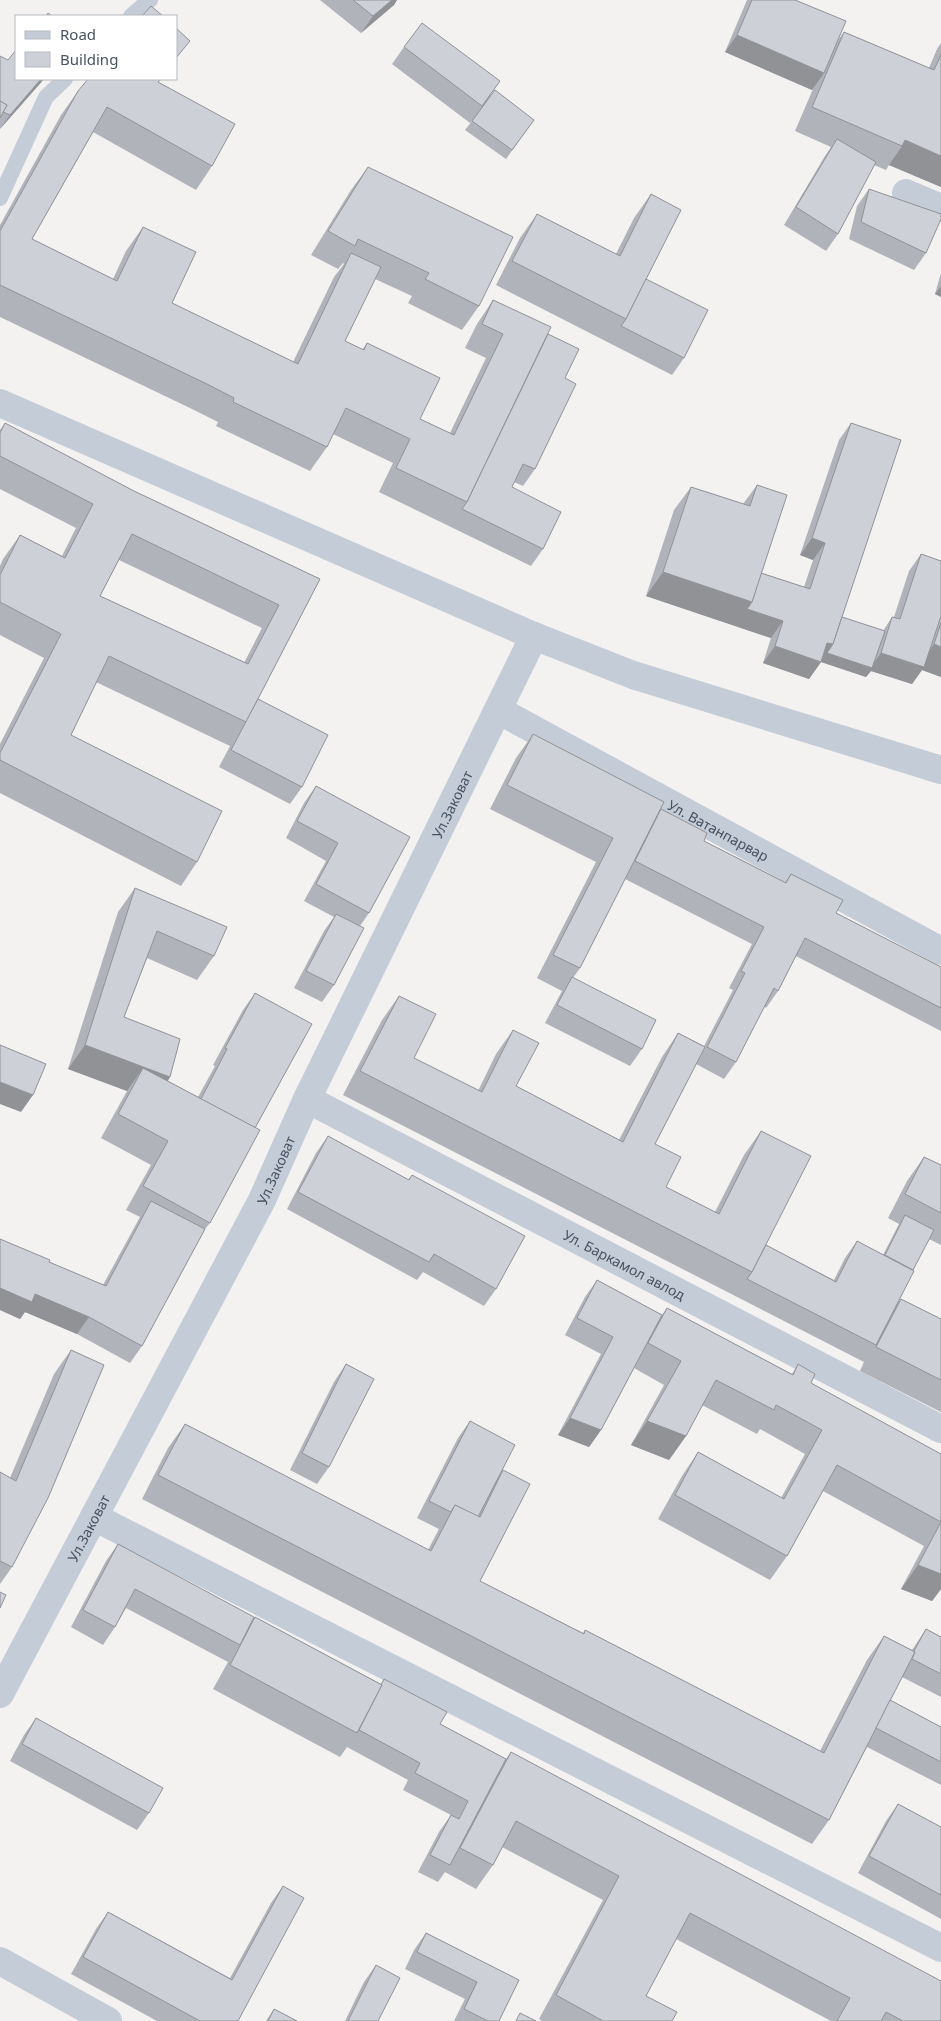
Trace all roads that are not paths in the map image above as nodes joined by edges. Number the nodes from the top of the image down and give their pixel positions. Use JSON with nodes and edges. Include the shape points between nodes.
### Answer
{"nodes":[{"id":1,"x":150,"y":0,"type":"edge"},
{"id":2,"x":132,"y":15,"type":"edge"},
{"id":3,"x":64,"y":80,"type":"edge"},
{"id":4,"x":906,"y":194,"type":"dead end"},
{"id":5,"x":0,"y":198,"type":"edge"},
{"id":6,"x":941,"y":208,"type":"edge"},
{"id":7,"x":0,"y":403,"type":"edge"},
{"id":8,"x":534,"y":636,"type":"junction"},
{"id":9,"x":498,"y":710,"type":"junction"},
{"id":10,"x":941,"y":770,"type":"edge"},
{"id":11,"x":941,"y":951,"type":"edge"},
{"id":12,"x":307,"y":1099,"type":"junction"},
{"id":13,"x":941,"y":1429,"type":"edge"},
{"id":14,"x":94,"y":1517,"type":"junction"},
{"id":15,"x":0,"y":1694,"type":"edge"},
{"id":16,"x":941,"y":1948,"type":"edge"},
{"id":17,"x":0,"y":1961,"type":"edge"},
{"id":18,"x":108,"y":2021,"type":"edge"}],
"edges":[{"from":1,"to":2,"type":"lane"},
{"from":3,"to":5,"type":"lane","via":[[46,97]]},
{"from":4,"to":6,"type":"street"},
{"from":7,"to":8,"type":"street"},
{"from":8,"to":9,"type":"street","name":"Ул.Заковат"},
{"from":8,"to":10,"type":"street","via":[[633,675]]},
{"from":9,"to":11,"type":"street","name":"Ул. Ватанпарвар"},
{"from":9,"to":12,"type":"street","name":"Ул.Заковат"},
{"from":12,"to":13,"type":"street","name":"Ул. Баркамол авлод"},
{"from":12,"to":14,"type":"street","name":"Ул.Заковат","via":[[262,1200]]},
{"from":14,"to":15,"type":"street","name":"Ул.Заковат"},
{"from":14,"to":16,"type":"street"},
{"from":17,"to":18,"type":"street"}]}
